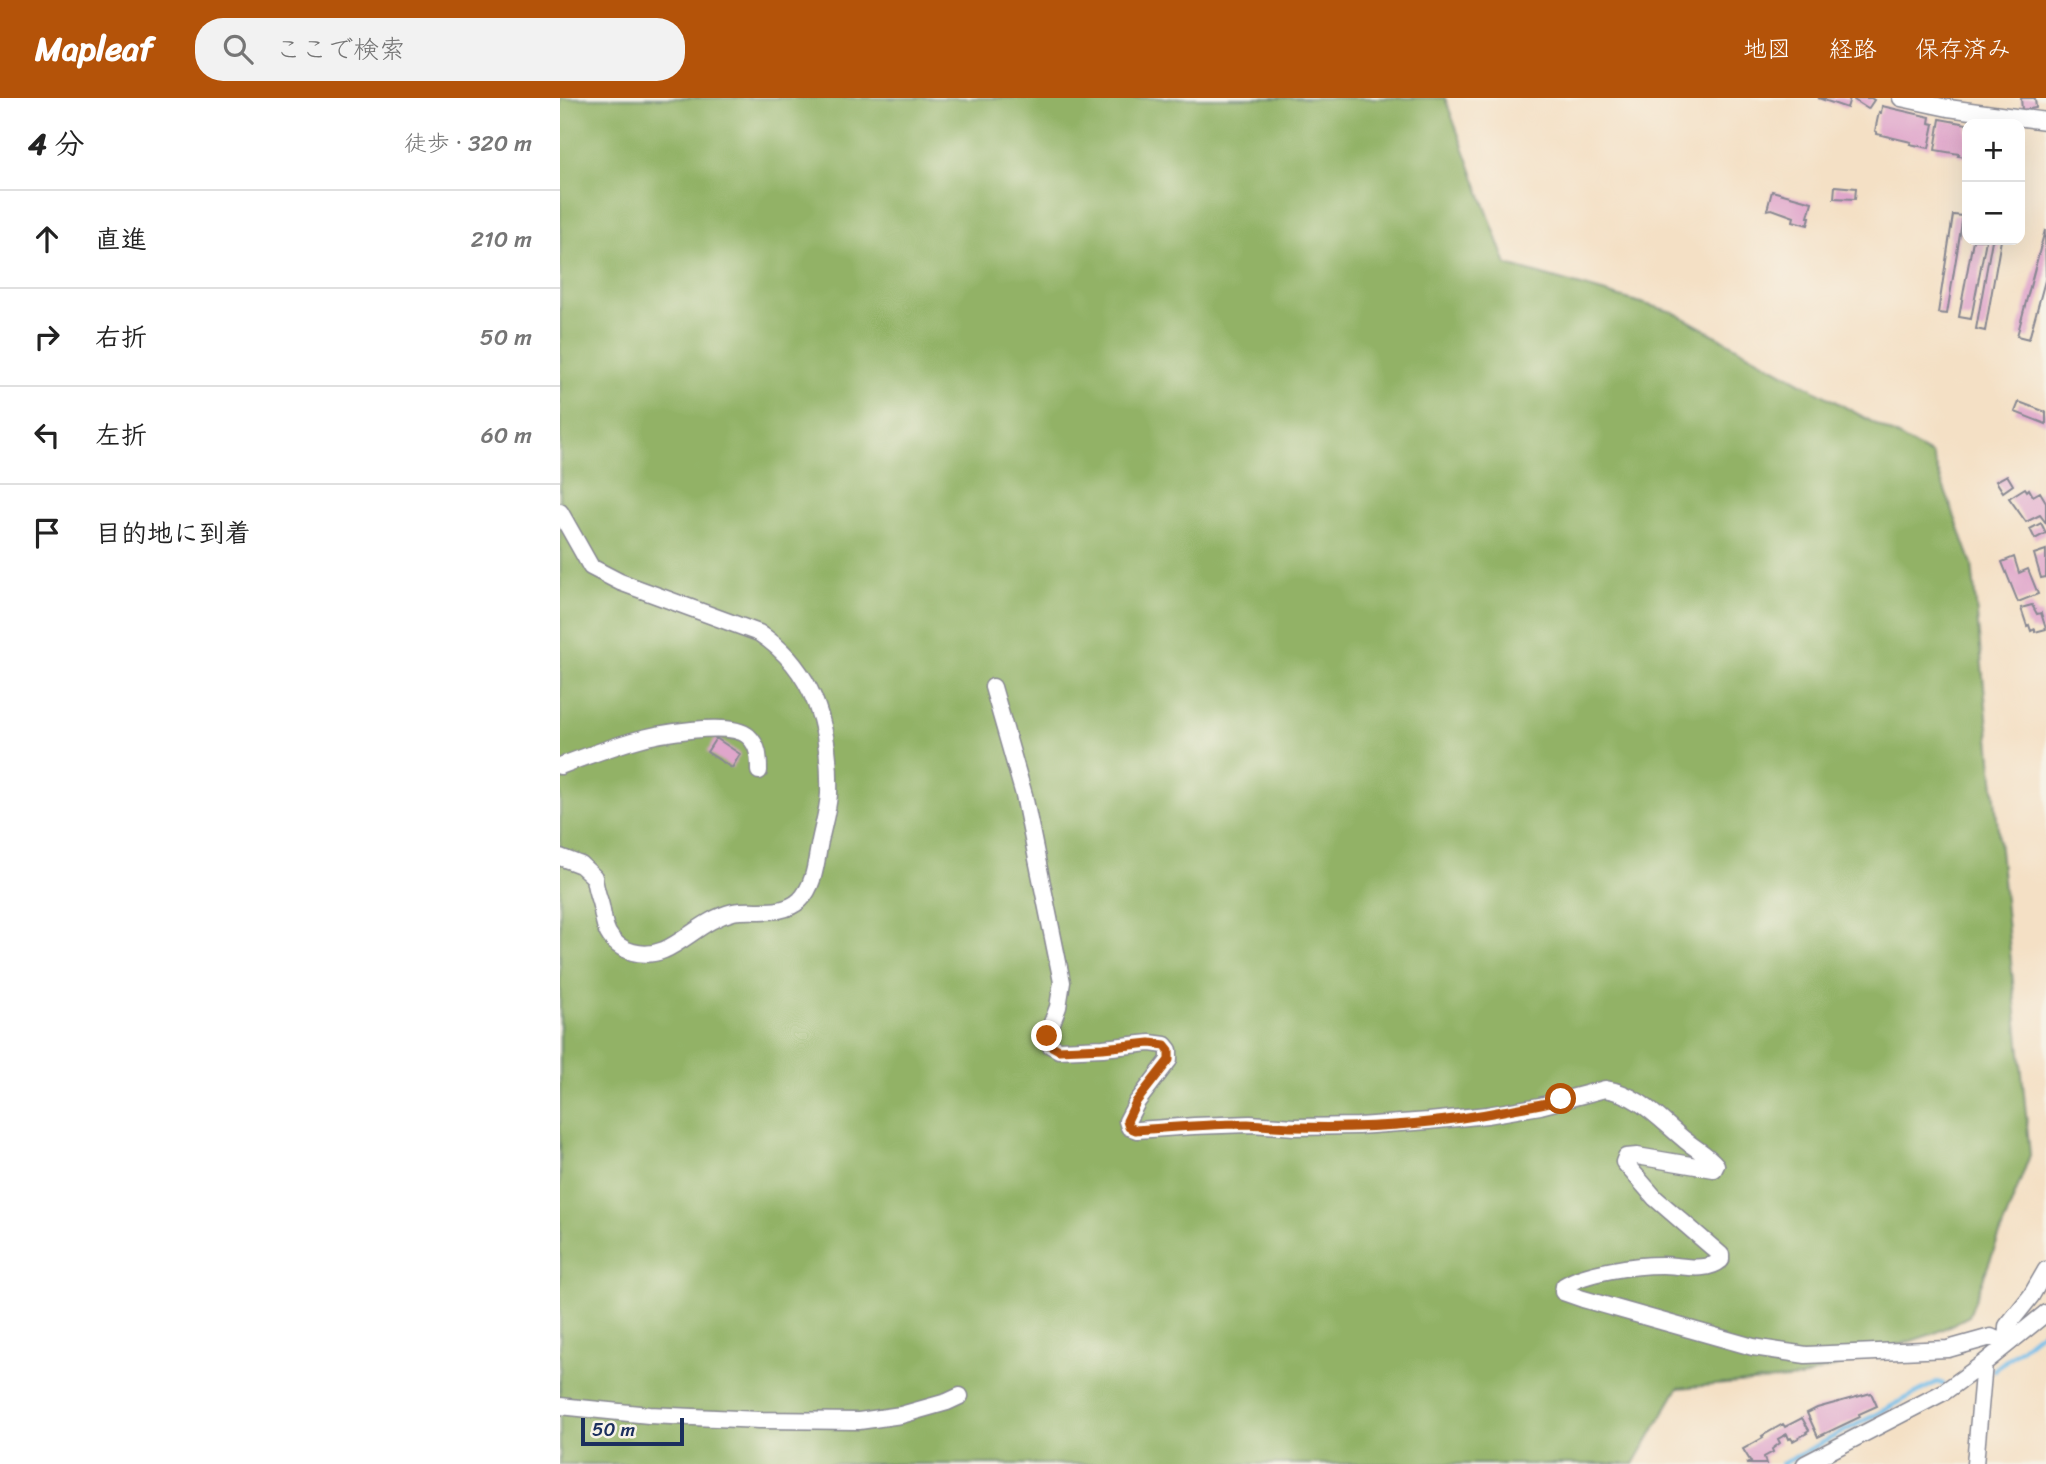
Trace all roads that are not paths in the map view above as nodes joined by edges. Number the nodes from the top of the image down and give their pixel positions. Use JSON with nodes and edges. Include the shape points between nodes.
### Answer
{"nodes":[{"id":1,"x":1900,"y":98,"type":"edge"},
{"id":2,"x":2046,"y":121,"type":"edge"},
{"id":3,"x":560,"y":512,"type":"edge"},
{"id":4,"x":993,"y":687,"type":"dead end"},
{"id":5,"x":560,"y":766,"type":"edge"},
{"id":6,"x":759,"y":771,"type":"dead end"},
{"id":7,"x":560,"y":857,"type":"edge"},
{"id":8,"x":2046,"y":1270,"type":"edge"},
{"id":9,"x":2046,"y":1313,"type":"edge"},
{"id":10,"x":2006,"y":1344,"type":"junction"},
{"id":11,"x":1984,"y":1363,"type":"junction"},
{"id":12,"x":960,"y":1396,"type":"dead end"},
{"id":13,"x":560,"y":1406,"type":"edge"},
{"id":14,"x":1805,"y":1464,"type":"edge"},
{"id":15,"x":1975,"y":1464,"type":"edge"}],
"edges":[{"from":1,"to":2,"type":"street"},
{"from":3,"to":7,"type":"street","via":[[591,567],[759,633],[799,669],[820,710],[829,797],[813,877],[800,900],[774,911],[724,915],[646,955],[619,946],[610,935],[594,877],[581,865]]},
{"from":4,"to":10,"type":"street","via":[[1024,796],[1062,982],[1047,1036],[1050,1045],[1059,1050],[1150,1043],[1169,1050],[1169,1060],[1136,1102],[1127,1121],[1129,1127],[1358,1126],[1429,1121],[1487,1115],[1615,1090],[1654,1112],[1716,1165],[1714,1169],[1637,1156],[1626,1157],[1624,1162],[1655,1198],[1721,1255],[1721,1260],[1715,1266],[1616,1269],[1573,1281],[1563,1292],[1740,1344],[1806,1355],[1948,1349],[1991,1337]]},
{"from":5,"to":6,"type":"street","via":[[634,740],[703,728],[736,730],[748,736],[759,751]]},
{"from":8,"to":10,"type":"street","via":[[2007,1326]]},
{"from":9,"to":10,"type":"street"},
{"from":10,"to":11,"type":"street"},
{"from":11,"to":14,"type":"street","via":[[1944,1392]]},
{"from":11,"to":15,"type":"street"},
{"from":12,"to":13,"type":"street","via":[[901,1415],[859,1422],[649,1415]]}]}
